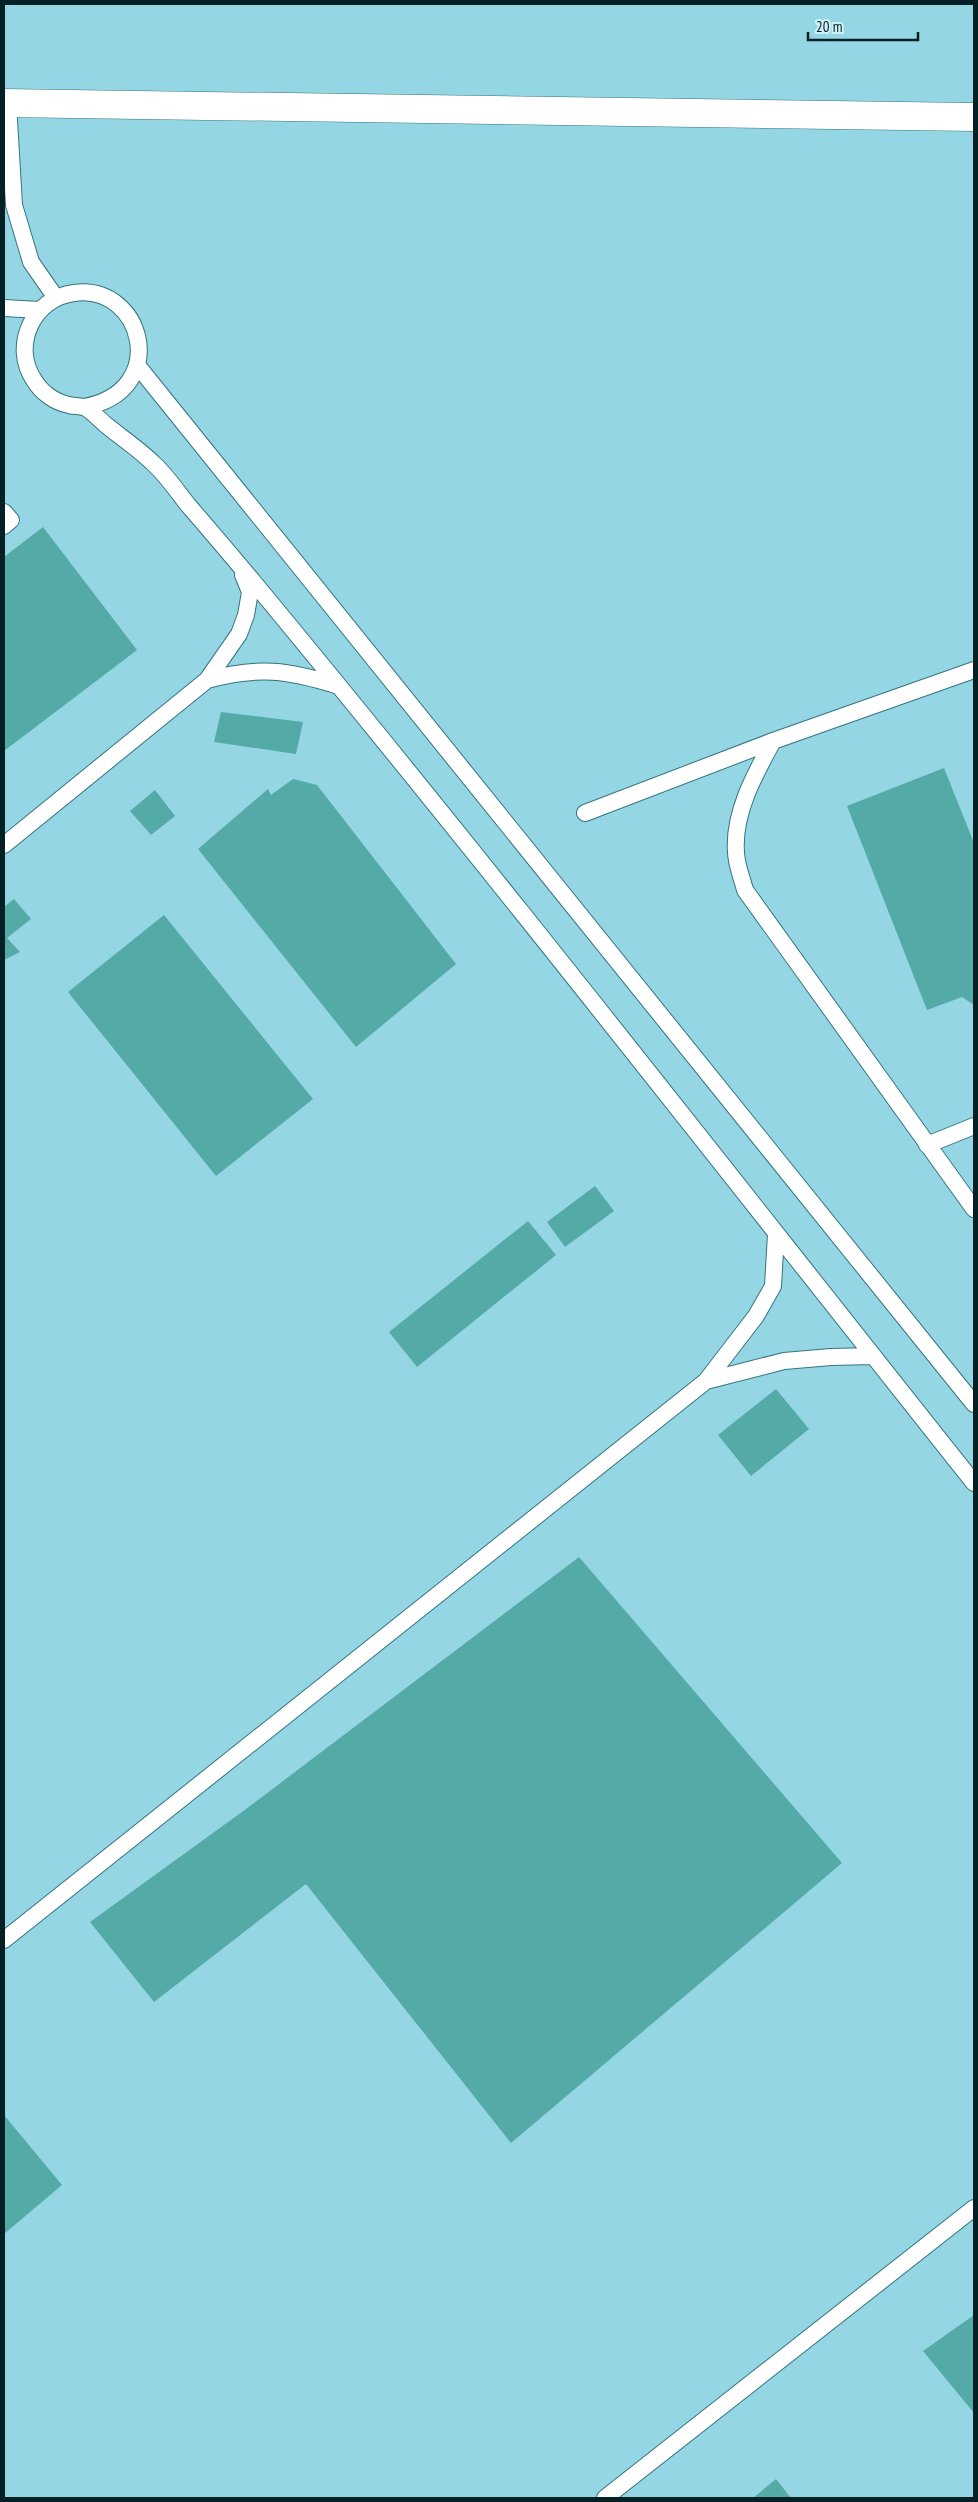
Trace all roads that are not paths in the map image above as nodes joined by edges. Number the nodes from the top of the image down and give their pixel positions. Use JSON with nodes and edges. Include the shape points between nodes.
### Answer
{"nodes":[{"id":1,"x":6,"y":103,"type":"edge"},
{"id":2,"x":974,"y":117,"type":"edge"},
{"id":3,"x":56,"y":298,"type":"junction"},
{"id":4,"x":4,"y":308,"type":"edge"},
{"id":5,"x":40,"y":310,"type":"junction"},
{"id":6,"x":137,"y":366,"type":"junction"},
{"id":7,"x":84,"y":407,"type":"junction"},
{"id":8,"x":4,"y":512,"type":"edge"},
{"id":9,"x":4,"y":526,"type":"edge"},
{"id":10,"x":240,"y":567,"type":"junction"},
{"id":11,"x":974,"y":670,"type":"edge"},
{"id":12,"x":207,"y":680,"type":"junction"},
{"id":13,"x":339,"y":686,"type":"junction"},
{"id":14,"x":773,"y":741,"type":"junction"},
{"id":15,"x":585,"y":812,"type":"dead end"},
{"id":16,"x":4,"y":845,"type":"edge"},
{"id":17,"x":974,"y":1126,"type":"edge"},
{"id":18,"x":927,"y":1145,"type":"junction"},
{"id":19,"x":974,"y":1209,"type":"edge"},
{"id":20,"x":776,"y":1234,"type":"junction"},
{"id":21,"x":874,"y":1356,"type":"junction"},
{"id":22,"x":706,"y":1381,"type":"junction"},
{"id":23,"x":974,"y":1404,"type":"edge"},
{"id":24,"x":974,"y":1483,"type":"edge"},
{"id":25,"x":4,"y":1940,"type":"edge"},
{"id":26,"x":974,"y":2208,"type":"edge"},
{"id":27,"x":605,"y":2498,"type":"edge"}],
"edges":[{"from":1,"to":2,"type":"street"},
{"from":1,"to":3,"type":"lane","via":[[14,205],[31,262]]},
{"from":3,"to":5,"type":"lane"},
{"from":3,"to":6,"type":"lane","via":[[75,292],[95,294],[114,302],[127,314],[135,330],[139,347]]},
{"from":4,"to":5,"type":"lane"},
{"from":5,"to":7,"type":"lane","via":[[29,326],[24,346],[26,365],[35,383],[50,397]]},
{"from":6,"to":7,"type":"lane","via":[[130,382],[117,395]]},
{"from":6,"to":23,"type":"lane"},
{"from":7,"to":10,"type":"lane","via":[[155,464]]},
{"from":8,"to":9,"type":"lane","via":[[11,520]]},
{"from":10,"to":12,"type":"lane","via":[[250,592],[246,615],[239,634]]},
{"from":10,"to":13,"type":"lane"},
{"from":11,"to":14,"type":"lane"},
{"from":12,"to":13,"type":"lane","via":[[235,672],[264,670],[302,674]]},
{"from":12,"to":16,"type":"lane"},
{"from":13,"to":20,"type":"lane"},
{"from":14,"to":15,"type":"lane"},
{"from":14,"to":18,"type":"lane","via":[[754,775],[740,815],[736,852],[745,890]]},
{"from":17,"to":18,"type":"lane"},
{"from":18,"to":19,"type":"lane"},
{"from":20,"to":21,"type":"lane"},
{"from":20,"to":22,"type":"lane","via":[[773,1286],[756,1316]]},
{"from":21,"to":22,"type":"lane","via":[[784,1361]]},
{"from":21,"to":24,"type":"lane"},
{"from":22,"to":25,"type":"lane"},
{"from":26,"to":27,"type":"lane"}]}
